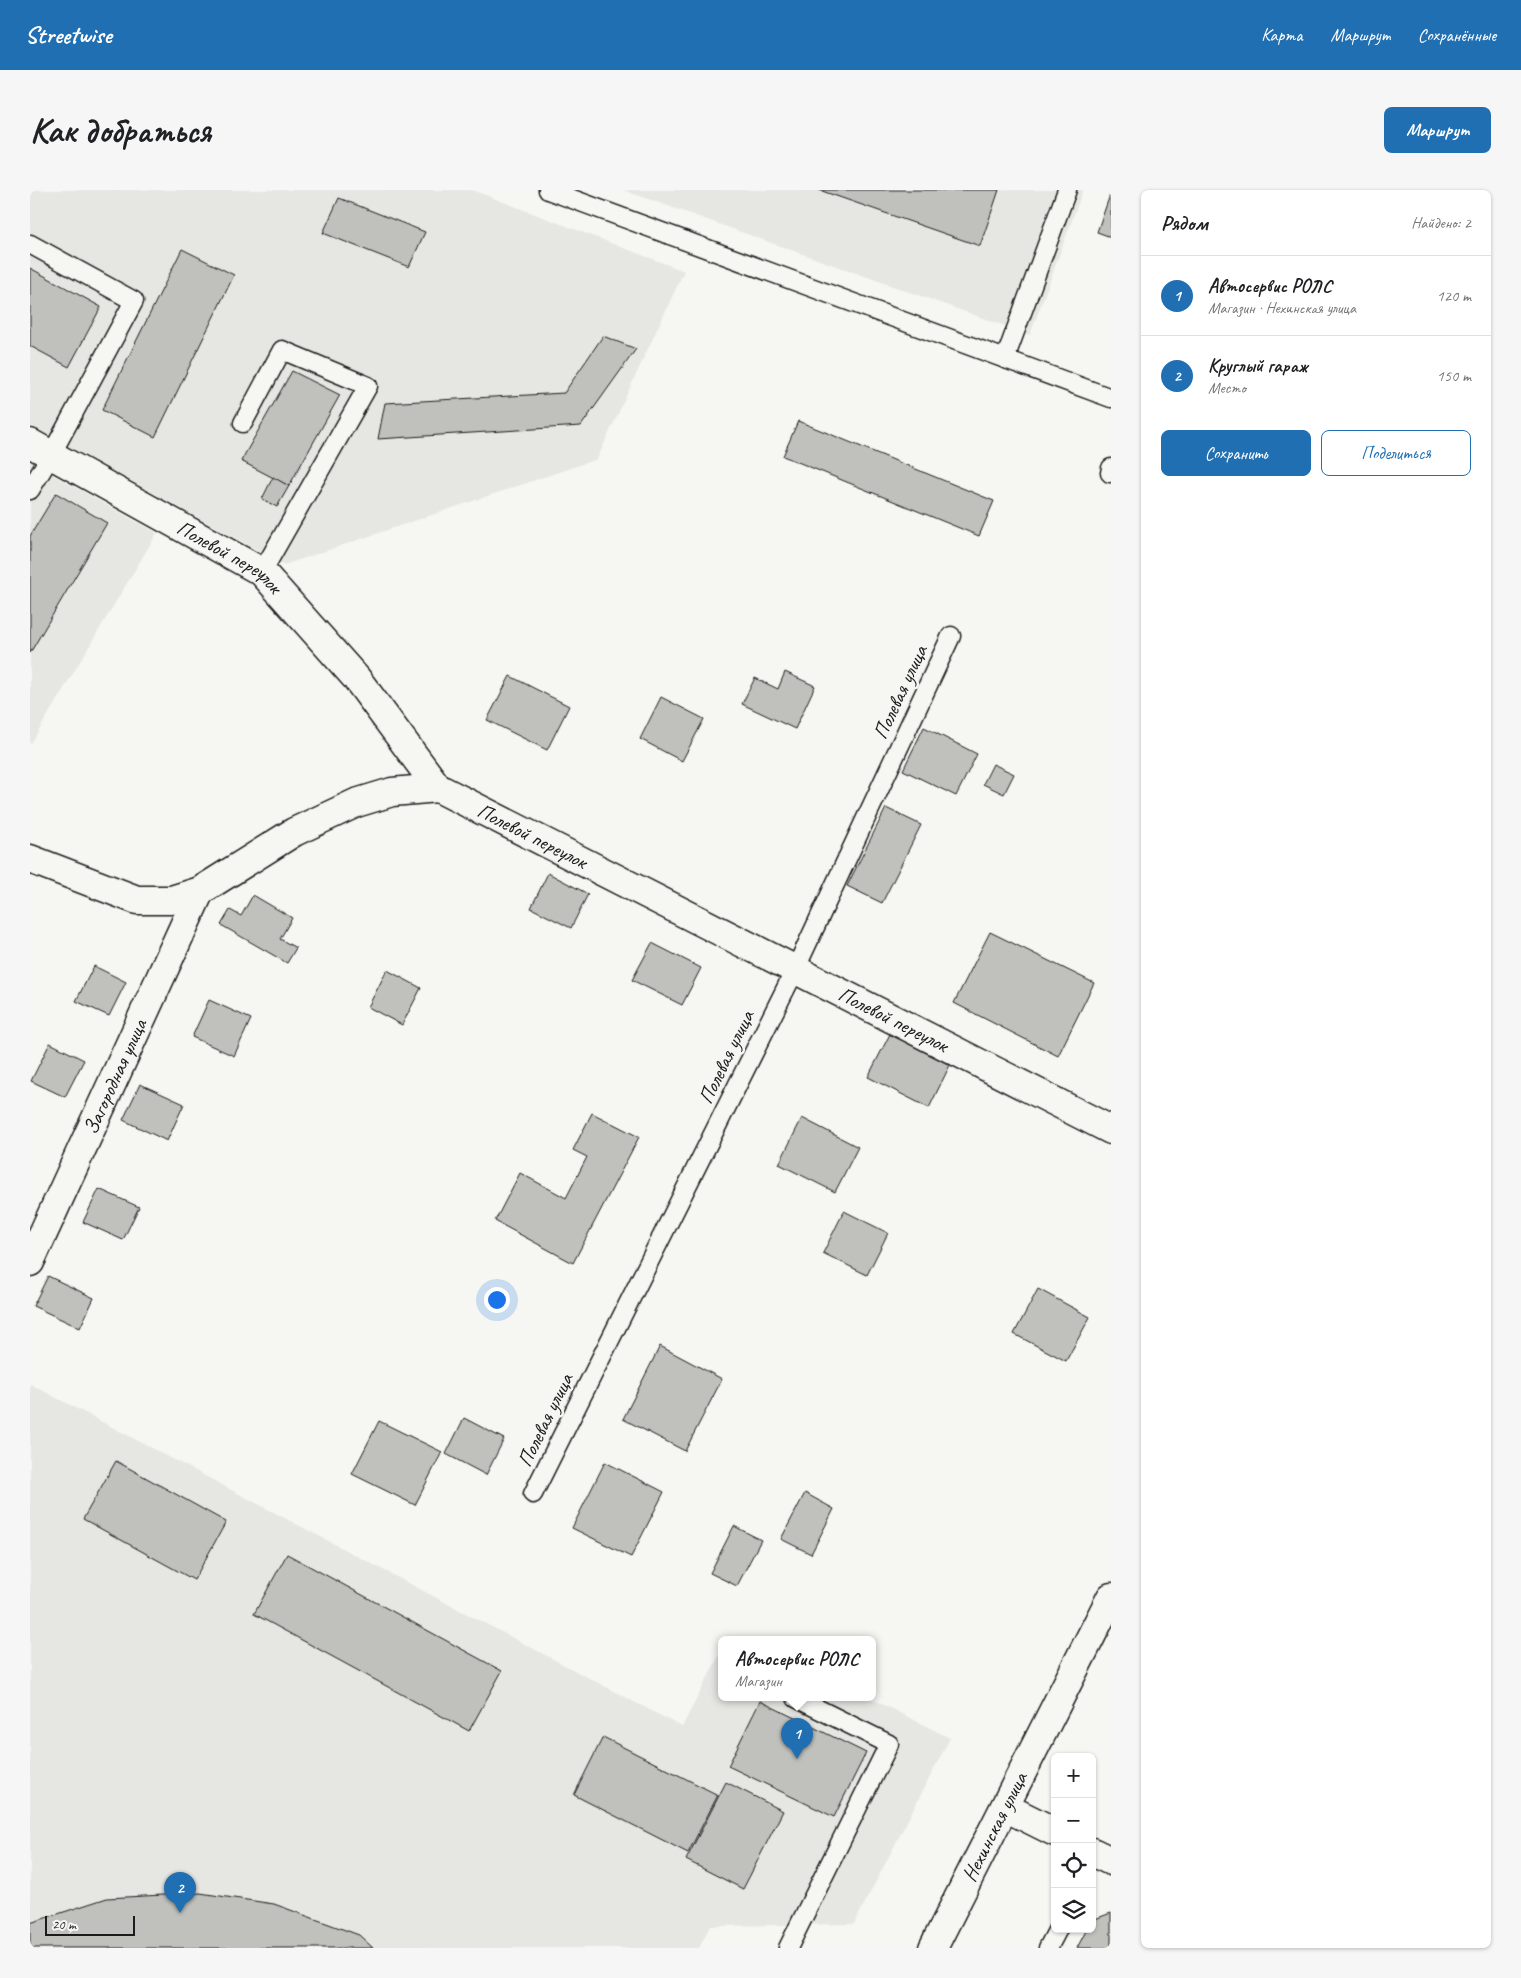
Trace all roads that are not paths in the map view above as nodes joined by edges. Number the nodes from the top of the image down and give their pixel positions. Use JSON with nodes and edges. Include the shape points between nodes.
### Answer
{"nodes":[{"id":1,"x":548,"y":190,"type":"edge"},
{"id":2,"x":1066,"y":190,"type":"edge"},
{"id":3,"x":30,"y":244,"type":"edge"},
{"id":4,"x":1005,"y":359,"type":"junction"},
{"id":5,"x":1111,"y":398,"type":"edge"},
{"id":6,"x":243,"y":423,"type":"dead end"},
{"id":7,"x":41,"y":449,"type":"edge"},
{"id":8,"x":30,"y":490,"type":"edge"},
{"id":9,"x":262,"y":572,"type":"junction"},
{"id":10,"x":951,"y":636,"type":"dead end"},
{"id":11,"x":438,"y":788,"type":"junction"},
{"id":12,"x":30,"y":859,"type":"edge"},
{"id":13,"x":200,"y":891,"type":"junction"},
{"id":14,"x":795,"y":970,"type":"junction"},
{"id":15,"x":1111,"y":1130,"type":"edge"},
{"id":16,"x":30,"y":1262,"type":"edge"},
{"id":17,"x":533,"y":1494,"type":"dead end"},
{"id":18,"x":1111,"y":1597,"type":"edge"},
{"id":19,"x":1104,"y":1629,"type":"edge"},
{"id":20,"x":802,"y":1701,"type":"edge"},
{"id":21,"x":1005,"y":1807,"type":"junction"},
{"id":22,"x":1051,"y":1830,"type":"edge"},
{"id":23,"x":1056,"y":1933,"type":"edge"},
{"id":24,"x":788,"y":1948,"type":"edge"},
{"id":25,"x":933,"y":1948,"type":"edge"},
{"id":26,"x":1048,"y":1948,"type":"edge"}],
"edges":[{"from":1,"to":4,"type":"lane"},
{"from":2,"to":4,"type":"lane"},
{"from":3,"to":7,"type":"lane","via":[[134,301]]},
{"from":4,"to":5,"type":"lane"},
{"from":6,"to":9,"type":"lane","via":[[282,350],[368,386]]},
{"from":7,"to":8,"type":"lane"},
{"from":7,"to":9,"type":"street","name":"Полевой переулок"},
{"from":9,"to":11,"type":"street","name":"Полевой переулок","via":[[357,679]]},
{"from":10,"to":14,"type":"lane","name":"Полевая улица"},
{"from":11,"to":13,"type":"street","via":[[392,792],[356,803],[294,832]]},
{"from":11,"to":14,"type":"street","name":"Полевой переулок"},
{"from":12,"to":13,"type":"street","via":[[137,900],[171,900]]},
{"from":13,"to":16,"type":"street","name":"Загородная улица"},
{"from":14,"to":15,"type":"street","name":"Полевой переулок"},
{"from":14,"to":17,"type":"lane","name":"Полевая улица"},
{"from":18,"to":19,"type":"street","name":"Нехинская улица"},
{"from":19,"to":21,"type":"street","name":"Нехинская улица"},
{"from":20,"to":24,"type":"lane","via":[[889,1744]]},
{"from":21,"to":22,"type":"street"},
{"from":21,"to":25,"type":"street","name":"Нехинская улица"},
{"from":23,"to":26,"type":"lane"}]}
